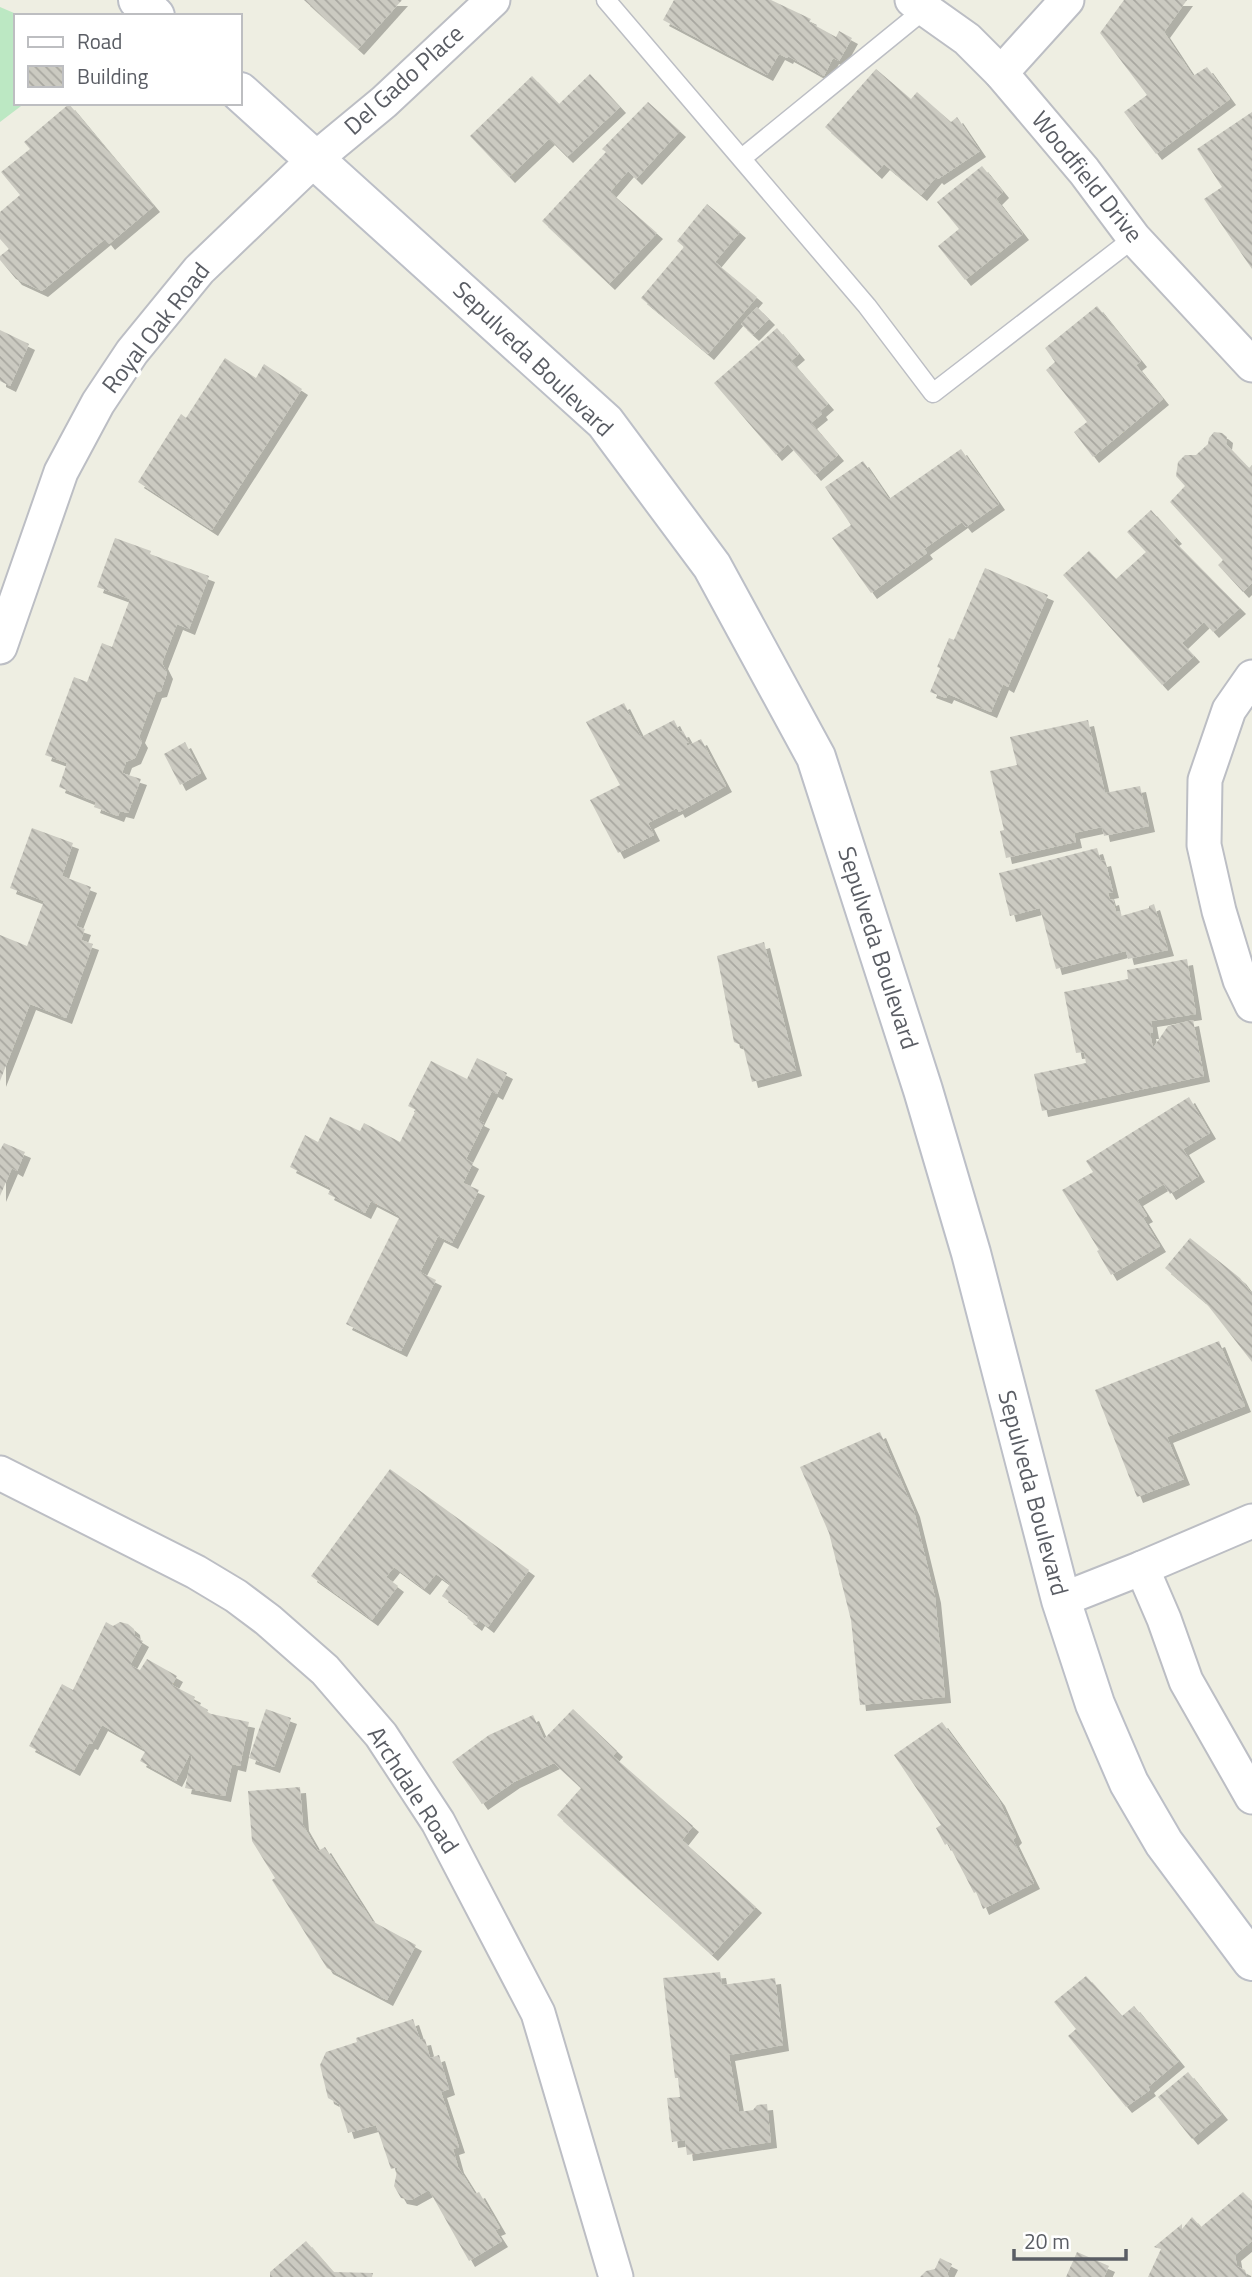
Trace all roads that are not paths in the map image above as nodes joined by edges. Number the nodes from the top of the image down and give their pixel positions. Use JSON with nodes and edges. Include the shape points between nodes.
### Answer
{"nodes":[{"id":1,"x":138,"y":0,"type":"edge"},
{"id":2,"x":493,"y":0,"type":"edge"},
{"id":3,"x":606,"y":0,"type":"edge"},
{"id":4,"x":1067,"y":0,"type":"edge"},
{"id":5,"x":918,"y":4,"type":"edge"},
{"id":6,"x":153,"y":14,"type":"edge"},
{"id":7,"x":1001,"y":73,"type":"junction"},
{"id":8,"x":242,"y":94,"type":"edge"},
{"id":9,"x":742,"y":158,"type":"junction"},
{"id":10,"x":315,"y":159,"type":"junction"},
{"id":11,"x":1135,"y":238,"type":"junction"},
{"id":12,"x":1252,"y":365,"type":"edge"},
{"id":13,"x":0,"y":647,"type":"edge"},
{"id":14,"x":1252,"y":677,"type":"edge"},
{"id":15,"x":1252,"y":1005,"type":"edge"},
{"id":16,"x":0,"y":1473,"type":"edge"},
{"id":17,"x":1252,"y":1521,"type":"edge"},
{"id":18,"x":1142,"y":1569,"type":"junction"},
{"id":19,"x":1061,"y":1600,"type":"junction"},
{"id":20,"x":1252,"y":1797,"type":"edge"},
{"id":21,"x":1252,"y":1961,"type":"edge"},
{"id":22,"x":616,"y":2277,"type":"edge"}],
"edges":[{"from":1,"to":6,"type":"main road"},
{"from":2,"to":10,"type":"street","name":"Del Gado Place"},
{"from":3,"to":9,"type":"lane"},
{"from":4,"to":7,"type":"street"},
{"from":5,"to":7,"type":"street","name":"Woodfield Drive","via":[[967,39]]},
{"from":5,"to":9,"type":"lane"},
{"from":7,"to":11,"type":"street","name":"Woodfield Drive"},
{"from":8,"to":10,"type":"main road","name":"Sepulveda Boulevard"},
{"from":9,"to":11,"type":"lane","via":[[867,306],[933,393]]},
{"from":10,"to":13,"type":"street","name":"Royal Oak Road","via":[[199,270],[132,352],[98,403],[61,472]]},
{"from":10,"to":19,"type":"main road","name":"Sepulveda Boulevard","via":[[605,422],[712,566],[816,757],[971,1253]]},
{"from":11,"to":12,"type":"street","name":"Woodfield Drive"},
{"from":14,"to":15,"type":"street","via":[[1229,710],[1205,780],[1204,832],[1219,911]]},
{"from":16,"to":22,"type":"street","name":"Archdale Road","via":[[236,1596],[325,1670],[381,1735],[438,1822],[538,2013]]},
{"from":17,"to":18,"type":"street"},
{"from":18,"to":19,"type":"street"},
{"from":18,"to":20,"type":"street","via":[[1186,1681]]},
{"from":19,"to":21,"type":"main road","name":"Sepulveda Boulevard","via":[[1095,1704],[1129,1783],[1164,1843]]}]}
